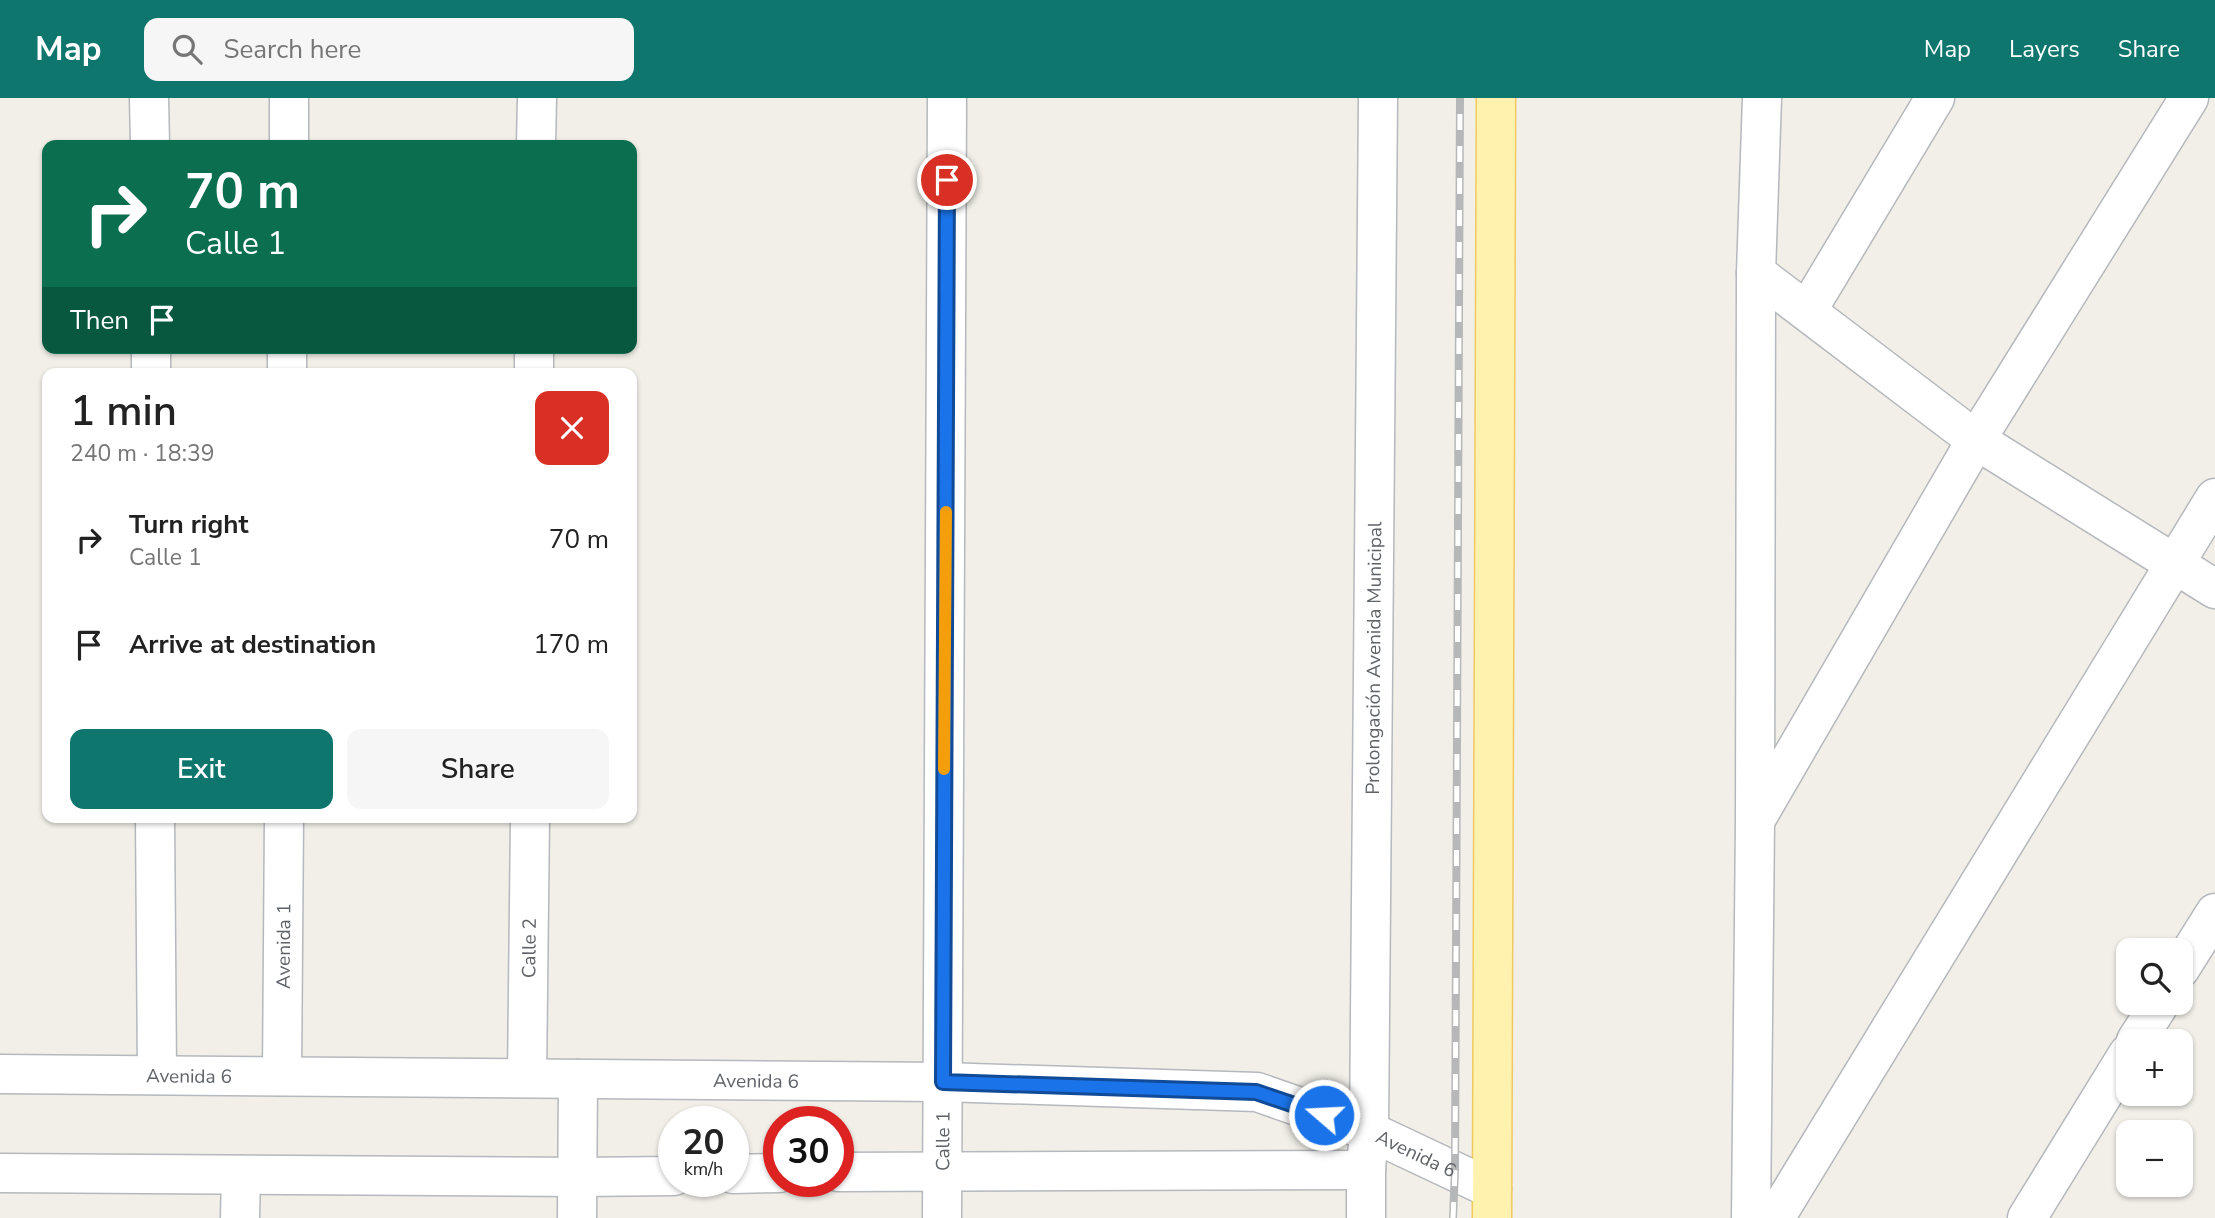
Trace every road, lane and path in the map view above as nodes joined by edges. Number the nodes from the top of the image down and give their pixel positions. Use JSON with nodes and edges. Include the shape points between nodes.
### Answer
{"nodes":[{"id":1,"x":149,"y":98,"type":"edge"},
{"id":2,"x":289,"y":98,"type":"edge"},
{"id":3,"x":537,"y":98,"type":"edge"},
{"id":4,"x":947,"y":98,"type":"edge"},
{"id":5,"x":1378,"y":98,"type":"edge"},
{"id":6,"x":1496,"y":98,"type":"edge"},
{"id":7,"x":1762,"y":98,"type":"edge"},
{"id":8,"x":1935,"y":98,"type":"edge"},
{"id":9,"x":2189,"y":98,"type":"edge"},
{"id":10,"x":149,"y":140,"type":"edge"},
{"id":11,"x":289,"y":140,"type":"edge"},
{"id":12,"x":536,"y":140,"type":"edge"},
{"id":13,"x":1756,"y":273,"type":"junction"},
{"id":14,"x":1807,"y":311,"type":"junction"},
{"id":15,"x":1976,"y":440,"type":"junction"},
{"id":16,"x":2215,"y":498,"type":"edge"},
{"id":17,"x":2175,"y":565,"type":"junction"},
{"id":18,"x":2215,"y":589,"type":"edge"},
{"id":19,"x":1755,"y":821,"type":"junction"},
{"id":20,"x":155,"y":823,"type":"edge"},
{"id":21,"x":284,"y":823,"type":"edge"},
{"id":22,"x":530,"y":823,"type":"edge"},
{"id":23,"x":2215,"y":913,"type":"edge"},
{"id":24,"x":2193,"y":948,"type":"edge"},
{"id":25,"x":0,"y":1074,"type":"edge"},
{"id":26,"x":2116,"y":1074,"type":"edge"},
{"id":27,"x":157,"y":1075,"type":"junction"},
{"id":28,"x":282,"y":1076,"type":"junction"},
{"id":29,"x":527,"y":1078,"type":"junction"},
{"id":30,"x":578,"y":1079,"type":"junction"},
{"id":31,"x":943,"y":1082,"type":"junction"},
{"id":32,"x":1369,"y":1131,"type":"junction"},
{"id":33,"x":942,"y":1170,"type":"junction"},
{"id":34,"x":1366,"y":1170,"type":"junction"},
{"id":35,"x":854,"y":1172,"type":"edge"},
{"id":36,"x":0,"y":1173,"type":"edge"},
{"id":37,"x":241,"y":1175,"type":"junction"},
{"id":38,"x":658,"y":1175,"type":"edge"},
{"id":39,"x":577,"y":1177,"type":"junction"},
{"id":40,"x":1492,"y":1204,"type":"edge"},
{"id":41,"x":240,"y":1218,"type":"edge"},
{"id":42,"x":577,"y":1218,"type":"edge"},
{"id":43,"x":942,"y":1218,"type":"edge"},
{"id":44,"x":1366,"y":1218,"type":"edge"},
{"id":45,"x":1751,"y":1218,"type":"edge"},
{"id":46,"x":1775,"y":1218,"type":"edge"},
{"id":47,"x":2028,"y":1218,"type":"edge"}],
"edges":[{"from":1,"to":10,"type":"street"},
{"from":2,"to":11,"type":"street"},
{"from":3,"to":12,"type":"street"},
{"from":4,"to":31,"type":"street","name":"Calle 1"},
{"from":5,"to":32,"type":"street","name":"Prolongación Avenida Municipal"},
{"from":6,"to":40,"type":"main road"},
{"from":7,"to":13,"type":"street"},
{"from":8,"to":14,"type":"street"},
{"from":9,"to":15,"type":"street"},
{"from":13,"to":14,"type":"street"},
{"from":13,"to":19,"type":"street"},
{"from":14,"to":15,"type":"street"},
{"from":15,"to":17,"type":"street"},
{"from":15,"to":19,"type":"street"},
{"from":16,"to":17,"type":"street"},
{"from":17,"to":18,"type":"street"},
{"from":17,"to":46,"type":"street"},
{"from":19,"to":45,"type":"street"},
{"from":20,"to":27,"type":"street"},
{"from":21,"to":28,"type":"street","name":"Avenida 1"},
{"from":22,"to":29,"type":"street","name":"Calle 2"},
{"from":23,"to":24,"type":"street"},
{"from":25,"to":27,"type":"street","name":"Avenida 6"},
{"from":26,"to":47,"type":"street"},
{"from":27,"to":28,"type":"street","name":"Avenida 6"},
{"from":28,"to":29,"type":"street","name":"Avenida 6"},
{"from":29,"to":30,"type":"street","name":"Avenida 6"},
{"from":30,"to":31,"type":"street","name":"Avenida 6"},
{"from":30,"to":39,"type":"street"},
{"from":31,"to":32,"type":"street","name":"Avenida 6","via":[[1256,1092]]},
{"from":31,"to":33,"type":"street","name":"Calle 1"},
{"from":32,"to":34,"type":"street","name":"Prolongación Avenida Municipal"},
{"from":32,"to":40,"type":"street","name":"Avenida 6"},
{"from":33,"to":34,"type":"street","name":"Avenida 6"},
{"from":33,"to":35,"type":"street","name":"Avenida 6"},
{"from":33,"to":43,"type":"street","name":"Calle 1"},
{"from":34,"to":44,"type":"street","name":"Prolongación Avenida Municipal"},
{"from":36,"to":37,"type":"street"},
{"from":37,"to":39,"type":"street"},
{"from":37,"to":41,"type":"street"},
{"from":38,"to":39,"type":"street"},
{"from":39,"to":42,"type":"street"}]}
